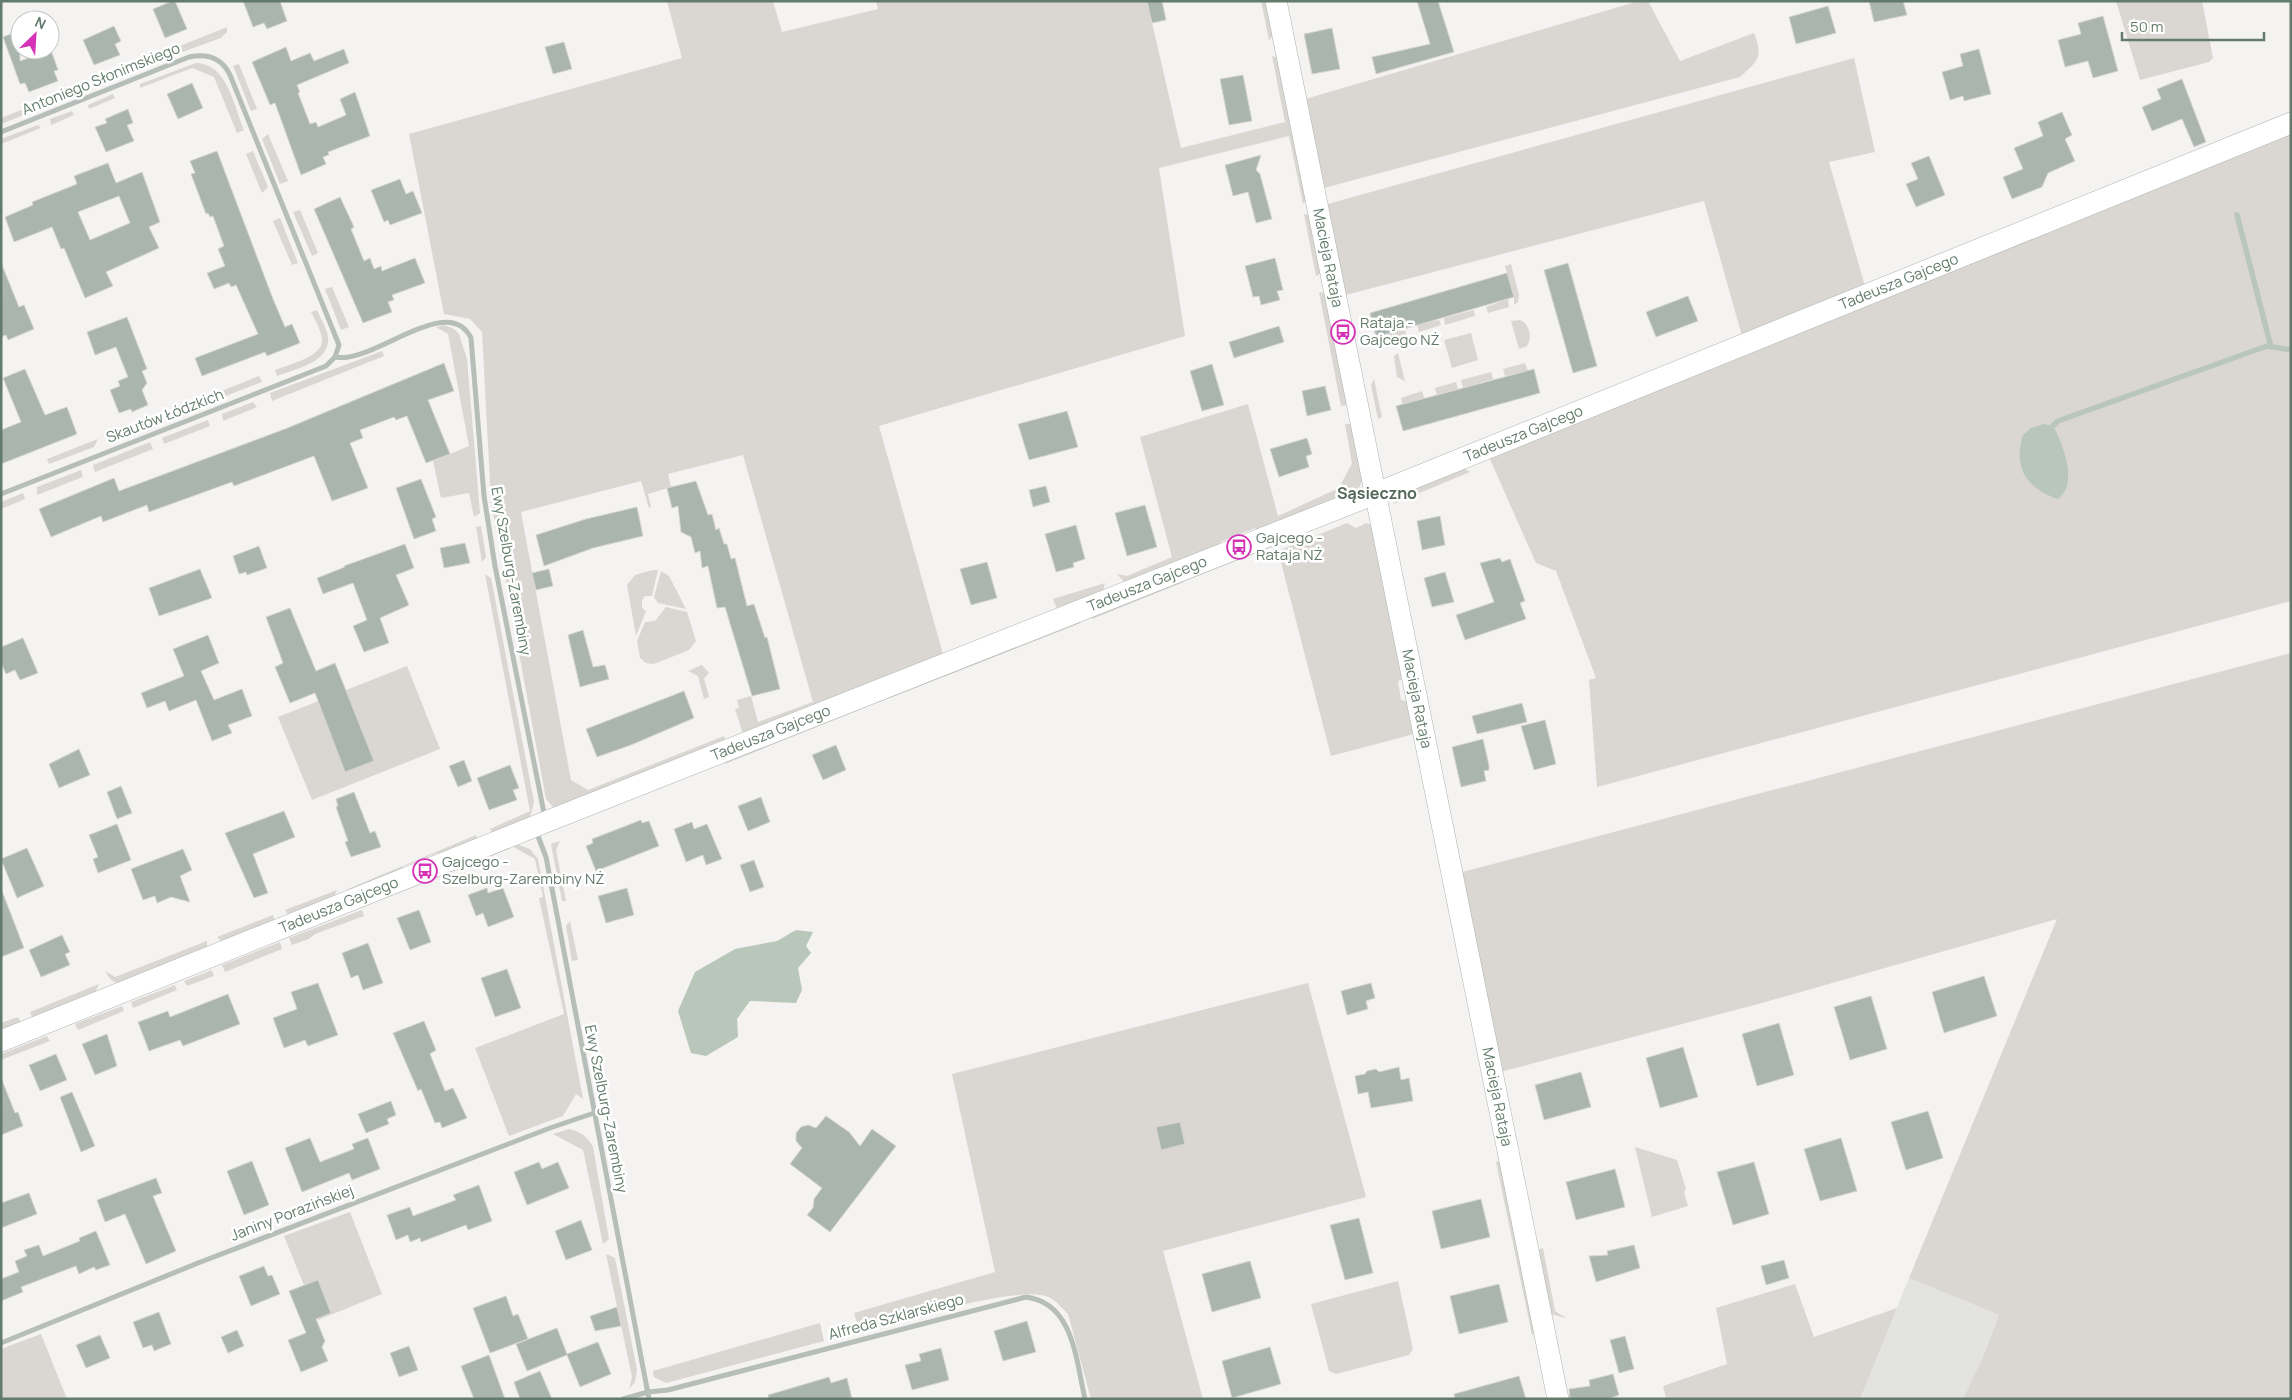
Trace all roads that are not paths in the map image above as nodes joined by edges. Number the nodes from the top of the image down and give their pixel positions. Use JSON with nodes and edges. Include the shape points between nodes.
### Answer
{"nodes":[{"id":1,"x":1276,"y":1,"type":"edge"},
{"id":2,"x":2291,"y":124,"type":"edge"},
{"id":3,"x":1,"y":132,"type":"edge"},
{"id":4,"x":462,"y":326,"type":"joint"},
{"id":5,"x":335,"y":357,"type":"junction"},
{"id":6,"x":1377,"y":493,"type":"junction"},
{"id":7,"x":1,"y":494,"type":"edge"},
{"id":8,"x":540,"y":824,"type":"junction"},
{"id":9,"x":1,"y":1042,"type":"edge"},
{"id":10,"x":594,"y":1113,"type":"junction"},
{"id":11,"x":1,"y":1343,"type":"edge"},
{"id":12,"x":648,"y":1392,"type":"junction"},
{"id":13,"x":623,"y":1399,"type":"edge"},
{"id":14,"x":649,"y":1399,"type":"edge"},
{"id":15,"x":1085,"y":1399,"type":"edge"},
{"id":16,"x":1558,"y":1399,"type":"edge"}],
"edges":[{"from":1,"to":6,"type":"street","name":"Macieja Rataja"},
{"from":2,"to":6,"type":"street","name":"Tadeusza Gajcego"},
{"from":3,"to":5,"type":"street","name":"Antoniego Słonimskiego","via":[[190,57],[212,57],[223,63],[338,339]]},
{"from":4,"to":5,"type":"street","name":"Skautów Łódzkich","via":[[454,322],[440,322],[351,358]]},
{"from":4,"to":8,"type":"street","name":"Ewy Szelburg-Zarembiny","via":[[473,344],[484,496]]},
{"from":5,"to":7,"type":"street","name":"Skautów Łódzkich","via":[[326,366]]},
{"from":6,"to":8,"type":"street","name":"Tadeusza Gajcego"},
{"from":6,"to":16,"type":"street","name":"Macieja Rataja"},
{"from":8,"to":9,"type":"street","name":"Tadeusza Gajcego"},
{"from":8,"to":10,"type":"street","name":"Ewy Szelburg-Zarembiny"},
{"from":10,"to":11,"type":"street","name":"Janiny Porazińskiej","via":[[198,1263]]},
{"from":10,"to":12,"type":"street","name":"Ewy Szelburg-Zarembiny"},
{"from":12,"to":13,"type":"street","name":"Alfreda Szklarskiego"},
{"from":12,"to":14,"type":"street","name":"Ewy Szelburg-Zarembiny"},
{"from":12,"to":15,"type":"street","name":"Alfreda Szklarskiego","via":[[668,1390],[1026,1297],[1043,1300],[1061,1315]]}]}
